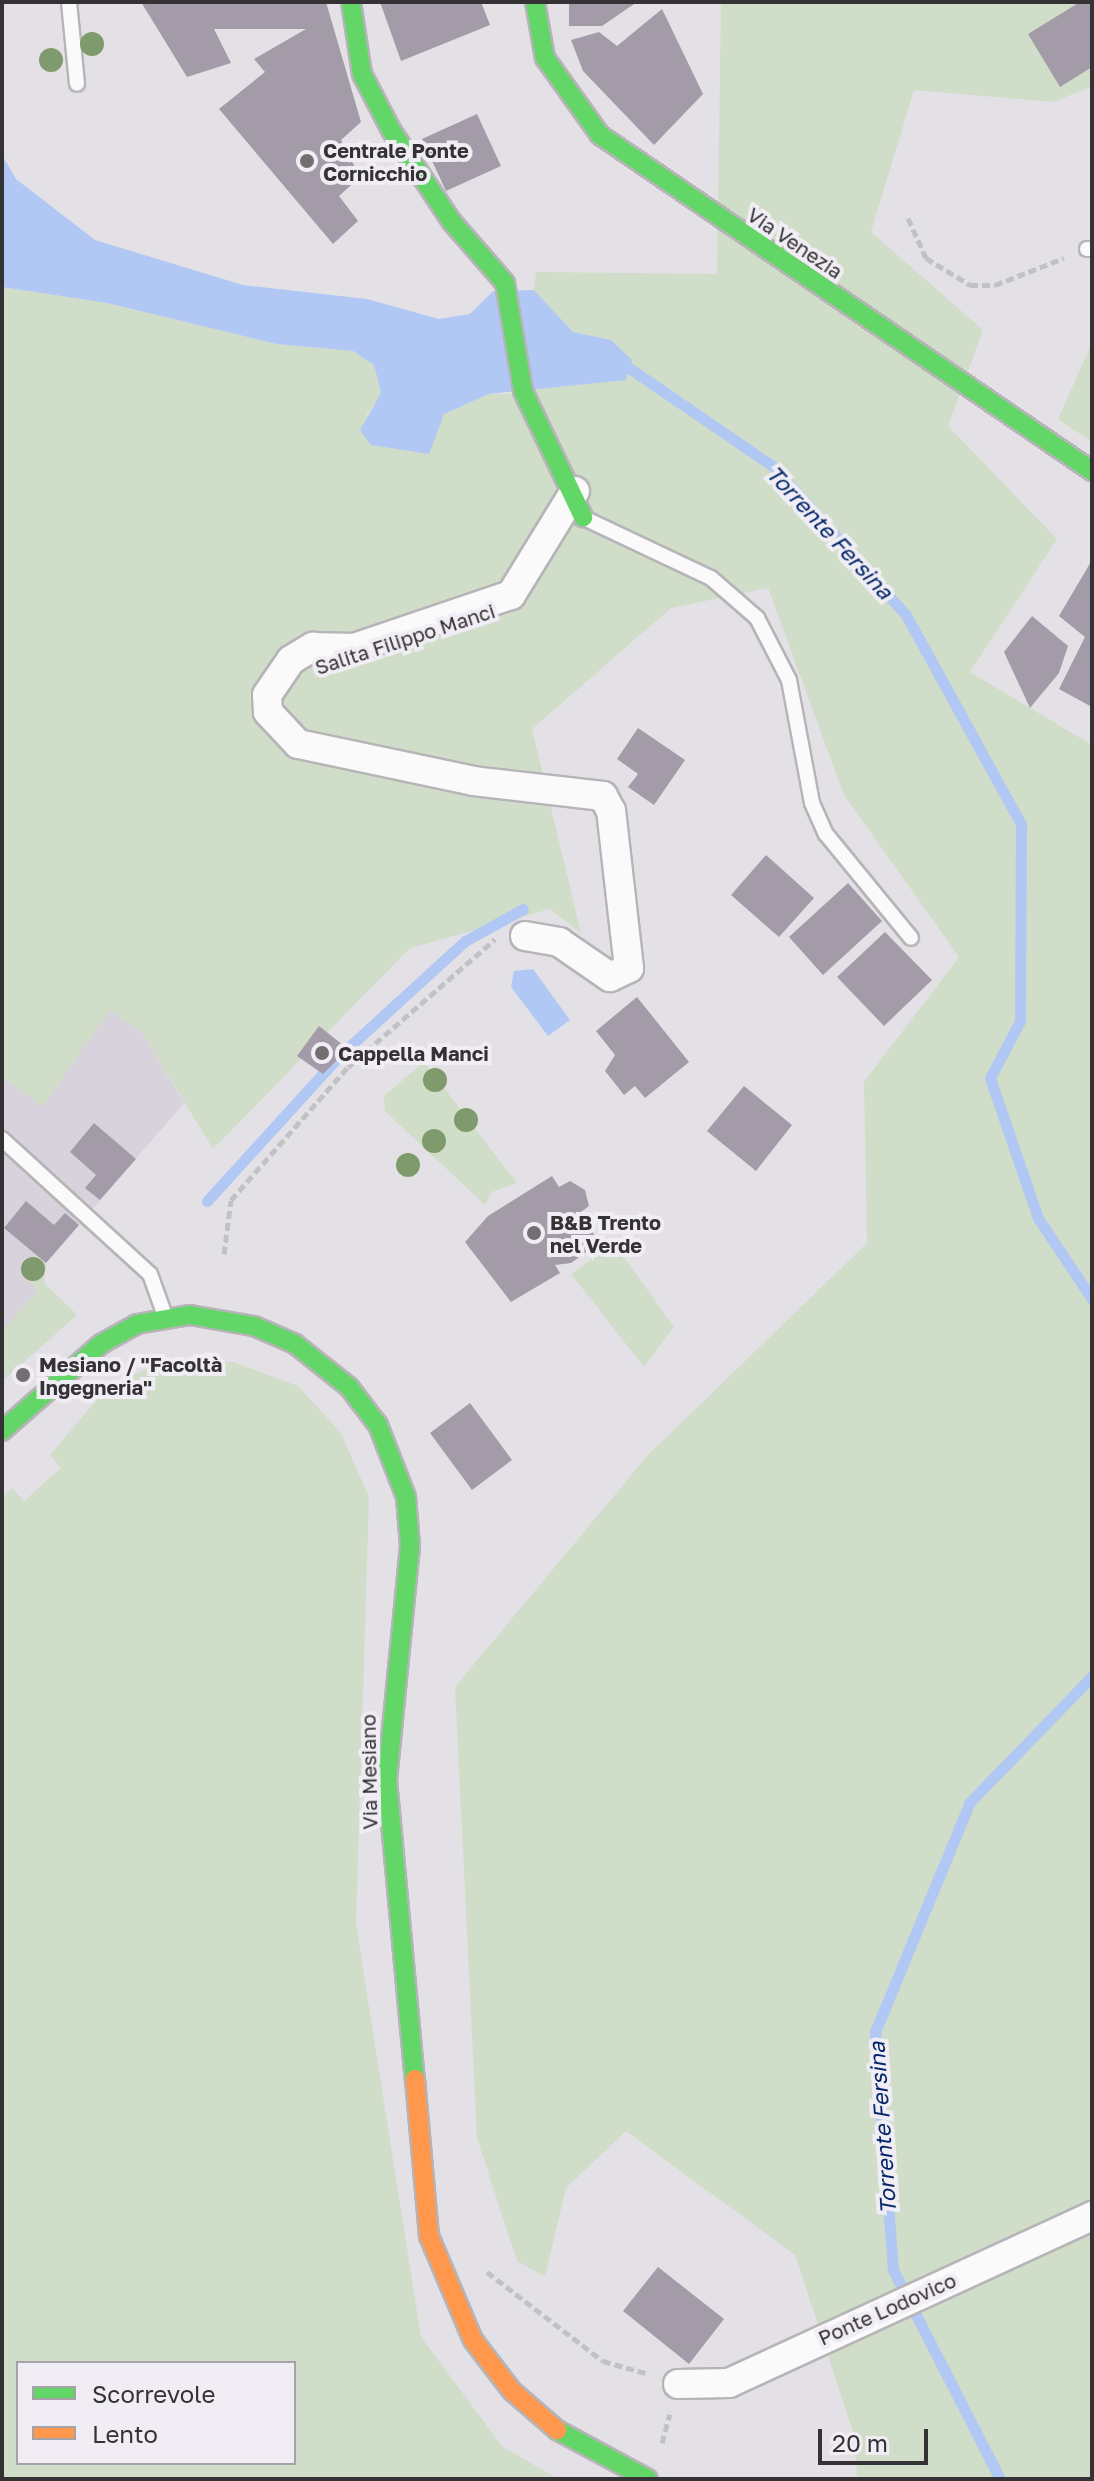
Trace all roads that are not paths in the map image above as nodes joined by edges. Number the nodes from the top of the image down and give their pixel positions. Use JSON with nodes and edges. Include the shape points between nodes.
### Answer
{"nodes":[{"id":1,"x":69,"y":2,"type":"edge"},
{"id":2,"x":351,"y":2,"type":"edge"},
{"id":3,"x":535,"y":2,"type":"edge"},
{"id":4,"x":77,"y":84,"type":"dead end"},
{"id":5,"x":1092,"y":471,"type":"edge"},
{"id":6,"x":579,"y":504,"type":"junction"},
{"id":7,"x":525,"y":936,"type":"road end"},
{"id":8,"x":911,"y":938,"type":"dead end"},
{"id":9,"x":2,"y":1139,"type":"edge"},
{"id":10,"x":165,"y":1316,"type":"junction"},
{"id":11,"x":2,"y":1431,"type":"edge"},
{"id":12,"x":1092,"y":2216,"type":"edge"},
{"id":13,"x":678,"y":2384,"type":"road end"},
{"id":14,"x":648,"y":2479,"type":"edge"}],
"edges":[{"from":1,"to":4,"type":"lane"},
{"from":2,"to":6,"type":"main road","via":[[362,74],[391,130],[452,222],[505,283],[523,391]]},
{"from":3,"to":5,"type":"main road","name":"Via Venezia","via":[[545,58],[600,135]]},
{"from":6,"to":7,"type":"street","name":"Salita Filippo Manci","via":[[511,595],[354,648],[313,647],[291,660],[267,695],[268,712],[298,744],[474,781],[603,796],[611,811],[629,968],[610,977],[559,942]]},
{"from":6,"to":8,"type":"lane","via":[[711,578],[757,618],[789,680],[803,760],[826,834]]},
{"from":9,"to":10,"type":"lane","via":[[150,1274]]},
{"from":10,"to":11,"type":"main road","name":"Via Mesiano","via":[[101,1344]]},
{"from":10,"to":14,"type":"main road","name":"Via Mesiano","via":[[213,1317],[295,1344],[349,1387],[397,1464],[410,1546],[387,1780],[429,2236],[473,2340],[512,2391],[567,2439]]},
{"from":12,"to":13,"type":"street","name":"Ponte Lodovico","via":[[729,2383]]}]}
